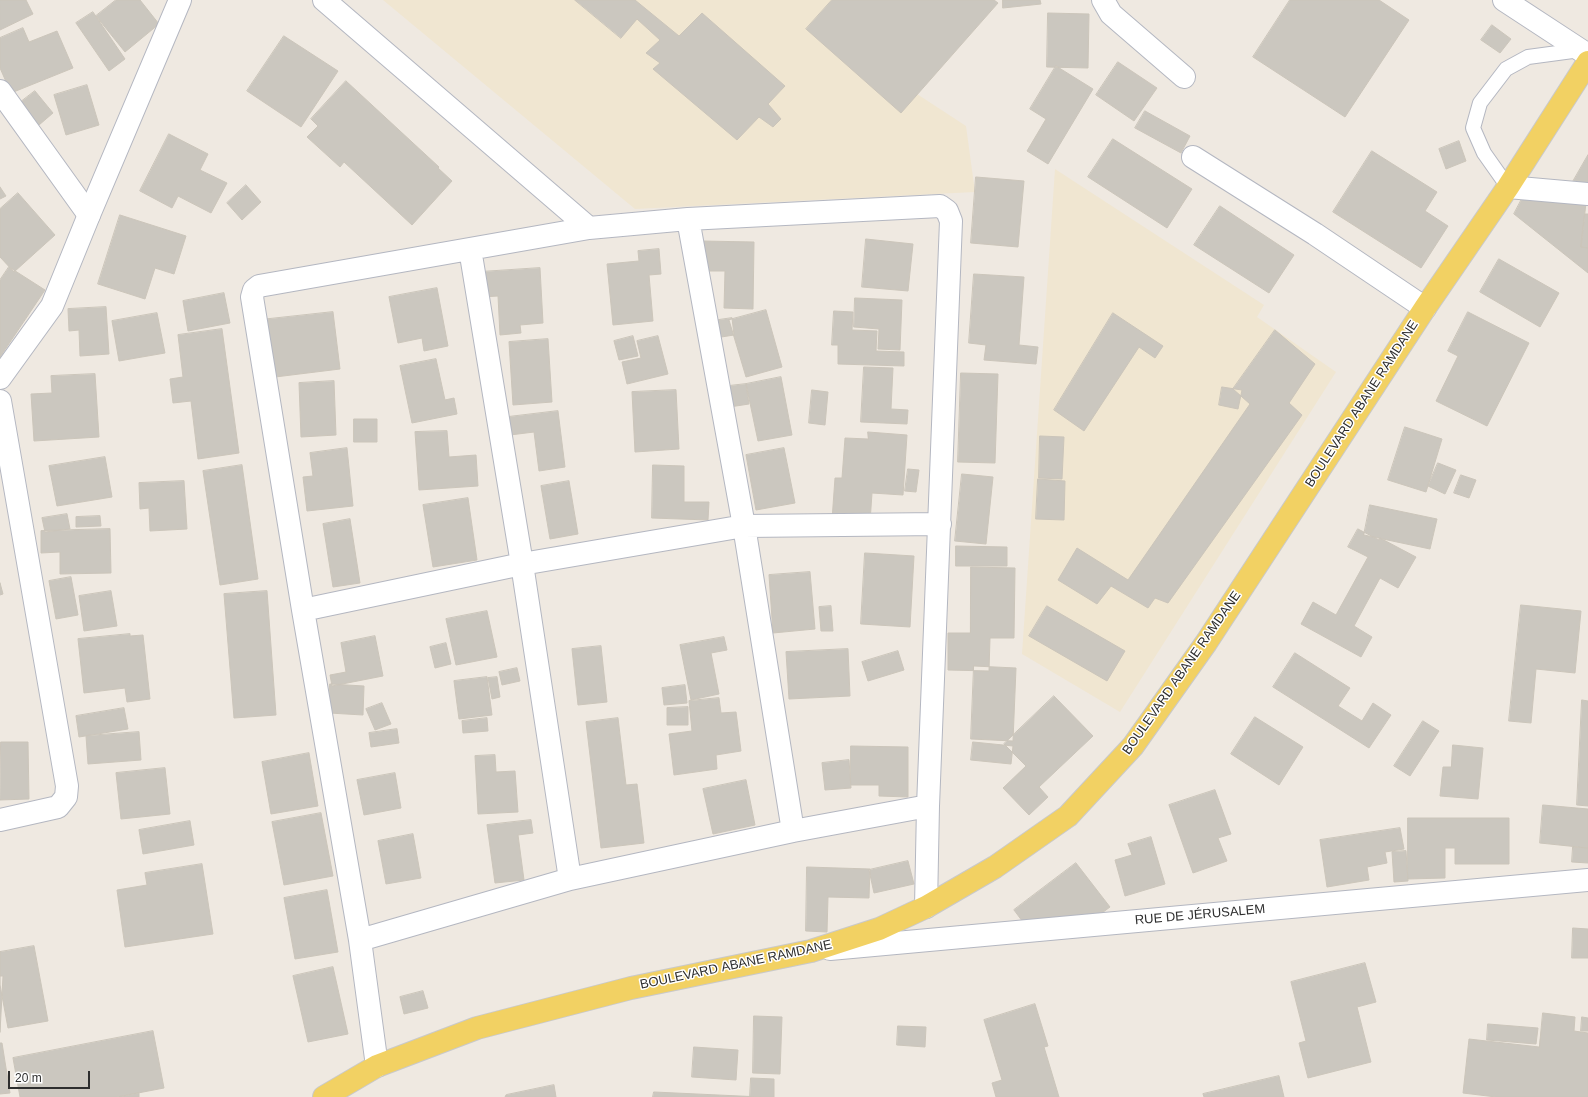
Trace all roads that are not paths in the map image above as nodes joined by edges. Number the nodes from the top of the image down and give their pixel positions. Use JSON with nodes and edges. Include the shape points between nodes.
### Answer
{"nodes":[{"id":1,"x":180,"y":0,"type":"edge"},
{"id":2,"x":324,"y":0,"type":"edge"},
{"id":3,"x":1103,"y":0,"type":"edge"},
{"id":4,"x":1504,"y":0,"type":"edge"},
{"id":5,"x":1585,"y":56,"type":"edge"},
{"id":6,"x":1184,"y":77,"type":"dead end"},
{"id":7,"x":0,"y":91,"type":"edge"},
{"id":8,"x":1194,"y":157,"type":"dead end"},
{"id":9,"x":1508,"y":188,"type":"junction"},
{"id":10,"x":1588,"y":194,"type":"edge"},
{"id":11,"x":89,"y":215,"type":"junction"},
{"id":12,"x":688,"y":219,"type":"junction"},
{"id":13,"x":589,"y":228,"type":"junction"},
{"id":14,"x":470,"y":248,"type":"junction"},
{"id":15,"x":1425,"y":308,"type":"junction"},
{"id":16,"x":0,"y":378,"type":"edge"},
{"id":17,"x":0,"y":401,"type":"edge"},
{"id":18,"x":940,"y":524,"type":"junction"},
{"id":19,"x":744,"y":526,"type":"junction"},
{"id":20,"x":522,"y":564,"type":"junction"},
{"id":21,"x":303,"y":610,"type":"junction"},
{"id":22,"x":928,"y":806,"type":"junction"},
{"id":23,"x":0,"y":820,"type":"edge"},
{"id":24,"x":793,"y":830,"type":"junction"},
{"id":25,"x":570,"y":880,"type":"junction"},
{"id":26,"x":1588,"y":880,"type":"edge"},
{"id":27,"x":926,"y":907,"type":"junction"},
{"id":28,"x":360,"y":940,"type":"junction"},
{"id":29,"x":811,"y":951,"type":"junction"},
{"id":30,"x":377,"y":1066,"type":"junction"},
{"id":31,"x":324,"y":1097,"type":"edge"},
{"id":32,"x":356,"y":1097,"type":"edge"}],
"edges":[{"from":1,"to":11,"type":"street"},
{"from":2,"to":13,"type":"street"},
{"from":3,"to":6,"type":"street","via":[[1111,14]]},
{"from":4,"to":5,"type":"street"},
{"from":5,"to":9,"type":"main road","name":"BOULEVARD ABANE RAMDANE"},
{"from":5,"to":9,"type":"lane","via":[[1528,57],[1506,69],[1480,103],[1473,128],[1484,153]]},
{"from":7,"to":11,"type":"street"},
{"from":8,"to":15,"type":"street"},
{"from":9,"to":10,"type":"street"},
{"from":9,"to":15,"type":"main road","name":"BOULEVARD ABANE RAMDANE"},
{"from":11,"to":16,"type":"street","via":[[52,306]]},
{"from":12,"to":13,"type":"street"},
{"from":12,"to":18,"type":"street","via":[[940,206],[947,211],[951,221]]},
{"from":12,"to":19,"type":"street"},
{"from":13,"to":14,"type":"street"},
{"from":14,"to":20,"type":"street"},
{"from":14,"to":21,"type":"street","via":[[259,286],[254,290],[252,297]]},
{"from":15,"to":27,"type":"main road","name":"BOULEVARD ABANE RAMDANE","via":[[1206,643],[1133,746],[1068,816],[995,867]]},
{"from":17,"to":23,"type":"street","via":[[67,786],[66,797],[58,807]]},
{"from":18,"to":19,"type":"street"},
{"from":18,"to":22,"type":"street"},
{"from":19,"to":20,"type":"street"},
{"from":19,"to":24,"type":"street"},
{"from":20,"to":21,"type":"street"},
{"from":20,"to":25,"type":"street"},
{"from":21,"to":28,"type":"street"},
{"from":22,"to":24,"type":"street"},
{"from":22,"to":27,"type":"street"},
{"from":24,"to":25,"type":"street"},
{"from":25,"to":28,"type":"street"},
{"from":26,"to":29,"type":"street","name":"RUE DE JÉRUSALEM"},
{"from":27,"to":29,"type":"main road","name":"BOULEVARD ABANE RAMDANE","via":[[879,929]]},
{"from":28,"to":30,"type":"street"},
{"from":29,"to":30,"type":"main road","name":"BOULEVARD ABANE RAMDANE","via":[[631,988],[477,1028]]},
{"from":30,"to":31,"type":"main road","name":"BOULEVARD ABANE RAMDANE"},
{"from":30,"to":32,"type":"main road"}]}
